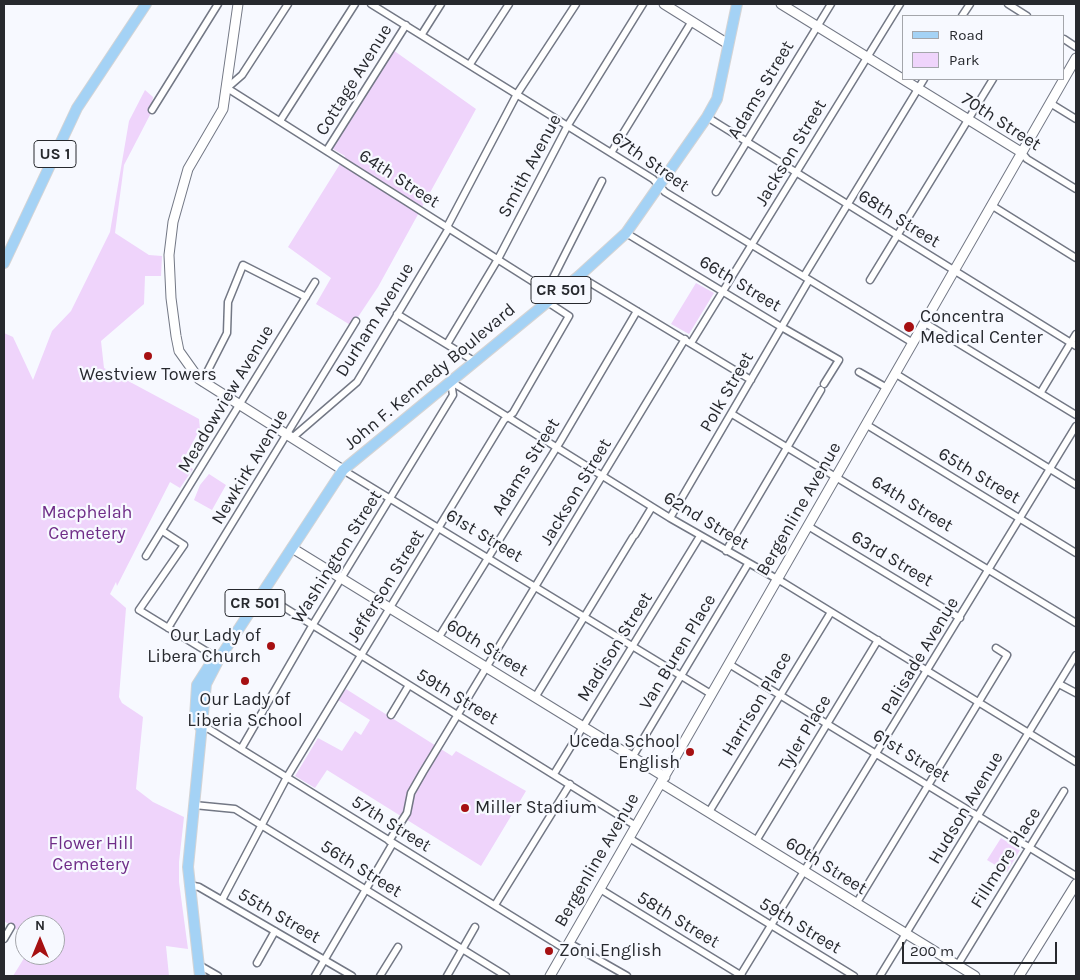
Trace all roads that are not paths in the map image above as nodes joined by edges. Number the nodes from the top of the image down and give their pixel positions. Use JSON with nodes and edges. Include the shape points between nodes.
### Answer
{"nodes":[{"id":1,"x":146,"y":4,"type":"edge"},
{"id":2,"x":218,"y":4,"type":"edge"},
{"id":3,"x":238,"y":4,"type":"edge"},
{"id":4,"x":288,"y":4,"type":"edge"},
{"id":5,"x":355,"y":4,"type":"edge"},
{"id":6,"x":371,"y":4,"type":"edge"},
{"id":7,"x":441,"y":4,"type":"edge"},
{"id":8,"x":509,"y":4,"type":"edge"},
{"id":9,"x":576,"y":4,"type":"edge"},
{"id":10,"x":643,"y":4,"type":"edge"},
{"id":11,"x":664,"y":4,"type":"edge"},
{"id":12,"x":736,"y":4,"type":"edge"},
{"id":13,"x":781,"y":4,"type":"edge"},
{"id":14,"x":831,"y":4,"type":"edge"},
{"id":15,"x":900,"y":4,"type":"edge"},
{"id":16,"x":970,"y":4,"type":"edge"},
{"id":17,"x":1008,"y":4,"type":"edge"},
{"id":18,"x":963,"y":15,"type":"edge"},
{"id":19,"x":1025,"y":15,"type":"edge"},
{"id":20,"x":692,"y":21,"type":"junction"},
{"id":21,"x":406,"y":25,"type":"junction"},
{"id":22,"x":817,"y":26,"type":"junction"},
{"id":23,"x":422,"y":34,"type":"junction"},
{"id":24,"x":1065,"y":40,"type":"edge"},
{"id":25,"x":728,"y":44,"type":"junction"},
{"id":26,"x":1076,"y":47,"type":"edge"},
{"id":27,"x":867,"y":58,"type":"junction"},
{"id":28,"x":1076,"y":58,"type":"edge"},
{"id":29,"x":470,"y":64,"type":"junction"},
{"id":30,"x":1065,"y":77,"type":"edge"},
{"id":31,"x":902,"y":79,"type":"edge"},
{"id":32,"x":903,"y":80,"type":"edge"},
{"id":33,"x":923,"y":80,"type":"edge"},
{"id":34,"x":992,"y":80,"type":"edge"},
{"id":35,"x":1063,"y":80,"type":"edge"},
{"id":36,"x":227,"y":88,"type":"junction"},
{"id":37,"x":918,"y":89,"type":"junction"},
{"id":38,"x":517,"y":94,"type":"junction"},
{"id":39,"x":1050,"y":103,"type":"junction"},
{"id":40,"x":152,"y":110,"type":"dead end"},
{"id":41,"x":707,"y":117,"type":"junction"},
{"id":42,"x":968,"y":119,"type":"junction"},
{"id":43,"x":1076,"y":119,"type":"edge"},
{"id":44,"x":280,"y":121,"type":"junction"},
{"id":45,"x":568,"y":125,"type":"junction"},
{"id":46,"x":746,"y":142,"type":"junction"},
{"id":47,"x":327,"y":150,"type":"junction"},
{"id":48,"x":611,"y":152,"type":"junction"},
{"id":49,"x":1021,"y":152,"type":"junction"},
{"id":50,"x":796,"y":173,"type":"junction"},
{"id":51,"x":602,"y":182,"type":"dead end"},
{"id":52,"x":659,"y":185,"type":"junction"},
{"id":53,"x":1076,"y":189,"type":"edge"},
{"id":54,"x":716,"y":192,"type":"dead end"},
{"id":55,"x":848,"y":205,"type":"junction"},
{"id":56,"x":991,"y":205,"type":"junction"},
{"id":57,"x":448,"y":228,"type":"junction"},
{"id":58,"x":626,"y":233,"type":"junction"},
{"id":59,"x":898,"y":235,"type":"junction"},
{"id":60,"x":752,"y":245,"type":"junction"},
{"id":61,"x":1076,"y":258,"type":"edge"},
{"id":62,"x":498,"y":259,"type":"junction"},
{"id":63,"x":4,"y":263,"type":"edge"},
{"id":64,"x":954,"y":270,"type":"junction"},
{"id":65,"x":578,"y":276,"type":"junction"},
{"id":66,"x":806,"y":278,"type":"junction"},
{"id":67,"x":870,"y":280,"type":"dead end"},
{"id":68,"x":315,"y":282,"type":"dead end"},
{"id":69,"x":723,"y":292,"type":"junction"},
{"id":70,"x":306,"y":297,"type":"junction"},
{"id":71,"x":550,"y":298,"type":"junction"},
{"id":72,"x":636,"y":311,"type":"junction"},
{"id":73,"x":397,"y":314,"type":"junction"},
{"id":74,"x":356,"y":321,"type":"dead end"},
{"id":75,"x":925,"y":323,"type":"junction"},
{"id":76,"x":782,"y":326,"type":"junction"},
{"id":77,"x":1076,"y":334,"type":"edge"},
{"id":78,"x":688,"y":341,"type":"junction"},
{"id":79,"x":913,"y":343,"type":"junction"},
{"id":80,"x":446,"y":344,"type":"junction"},
{"id":81,"x":1074,"y":344,"type":"edge"},
{"id":82,"x":474,"y":361,"type":"junction"},
{"id":83,"x":859,"y":372,"type":"dead end"},
{"id":84,"x":896,"y":374,"type":"junction"},
{"id":85,"x":751,"y":380,"type":"junction"},
{"id":86,"x":450,"y":381,"type":"junction"},
{"id":87,"x":202,"y":382,"type":"junction"},
{"id":88,"x":887,"y":388,"type":"junction"},
{"id":89,"x":1041,"y":392,"type":"junction"},
{"id":90,"x":240,"y":405,"type":"junction"},
{"id":91,"x":732,"y":414,"type":"junction"},
{"id":92,"x":1076,"y":415,"type":"edge"},
{"id":93,"x":508,"y":417,"type":"junction"},
{"id":94,"x":867,"y":424,"type":"junction"},
{"id":95,"x":1076,"y":426,"type":"edge"},
{"id":96,"x":290,"y":436,"type":"junction"},
{"id":97,"x":787,"y":446,"type":"junction"},
{"id":98,"x":556,"y":447,"type":"junction"},
{"id":99,"x":1050,"y":469,"type":"junction"},
{"id":100,"x":343,"y":470,"type":"junction"},
{"id":101,"x":603,"y":476,"type":"junction"},
{"id":102,"x":836,"y":476,"type":"junction"},
{"id":103,"x":1076,"y":485,"type":"edge"},
{"id":104,"x":390,"y":499,"type":"junction"},
{"id":105,"x":652,"y":507,"type":"junction"},
{"id":106,"x":670,"y":518,"type":"junction"},
{"id":107,"x":1020,"y":518,"type":"junction"},
{"id":108,"x":808,"y":526,"type":"junction"},
{"id":109,"x":440,"y":527,"type":"junction"},
{"id":110,"x":164,"y":532,"type":"junction"},
{"id":111,"x":700,"y":536,"type":"junction"},
{"id":112,"x":292,"y":548,"type":"junction"},
{"id":113,"x":726,"y":551,"type":"junction"},
{"id":114,"x":1076,"y":553,"type":"edge"},
{"id":115,"x":146,"y":556,"type":"dead end"},
{"id":116,"x":487,"y":557,"type":"junction"},
{"id":117,"x":748,"y":564,"type":"junction"},
{"id":118,"x":990,"y":569,"type":"junction"},
{"id":119,"x":342,"y":578,"type":"junction"},
{"id":120,"x":776,"y":580,"type":"junction"},
{"id":121,"x":536,"y":587,"type":"junction"},
{"id":122,"x":261,"y":594,"type":"junction"},
{"id":123,"x":390,"y":607,"type":"junction"},
{"id":124,"x":831,"y":612,"type":"junction"},
{"id":125,"x":584,"y":617,"type":"junction"},
{"id":126,"x":960,"y":618,"type":"junction"},
{"id":127,"x":1076,"y":623,"type":"edge"},
{"id":128,"x":312,"y":626,"type":"junction"},
{"id":129,"x":168,"y":628,"type":"junction"},
{"id":130,"x":439,"y":637,"type":"junction"},
{"id":131,"x":878,"y":640,"type":"junction"},
{"id":132,"x":633,"y":646,"type":"junction"},
{"id":133,"x":996,"y":648,"type":"dead end"},
{"id":134,"x":1076,"y":655,"type":"edge"},
{"id":135,"x":361,"y":656,"type":"junction"},
{"id":136,"x":219,"y":659,"type":"junction"},
{"id":137,"x":728,"y":664,"type":"junction"},
{"id":138,"x":487,"y":667,"type":"junction"},
{"id":139,"x":927,"y":672,"type":"junction"},
{"id":140,"x":682,"y":675,"type":"junction"},
{"id":141,"x":1059,"y":684,"type":"junction"},
{"id":142,"x":409,"y":685,"type":"junction"},
{"id":143,"x":711,"y":694,"type":"junction"},
{"id":144,"x":1076,"y":694,"type":"edge"},
{"id":145,"x":780,"y":695,"type":"junction"},
{"id":146,"x":536,"y":696,"type":"junction"},
{"id":147,"x":978,"y":703,"type":"junction"},
{"id":148,"x":391,"y":715,"type":"dead end"},
{"id":149,"x":458,"y":715,"type":"junction"},
{"id":150,"x":828,"y":725,"type":"junction"},
{"id":151,"x":200,"y":726,"type":"junction"},
{"id":152,"x":583,"y":726,"type":"junction"},
{"id":153,"x":1029,"y":733,"type":"junction"},
{"id":154,"x":241,"y":748,"type":"junction"},
{"id":155,"x":877,"y":755,"type":"junction"},
{"id":156,"x":633,"y":756,"type":"junction"},
{"id":157,"x":1076,"y":762,"type":"edge"},
{"id":158,"x":554,"y":774,"type":"junction"},
{"id":159,"x":288,"y":778,"type":"junction"},
{"id":160,"x":663,"y":780,"type":"junction"},
{"id":161,"x":570,"y":784,"type":"junction"},
{"id":162,"x":928,"y":786,"type":"junction"},
{"id":163,"x":1064,"y":791,"type":"dead end"},
{"id":164,"x":194,"y":805,"type":"junction"},
{"id":165,"x":709,"y":812,"type":"junction"},
{"id":166,"x":978,"y":817,"type":"junction"},
{"id":167,"x":262,"y":825,"type":"junction"},
{"id":168,"x":636,"y":826,"type":"junction"},
{"id":169,"x":629,"y":838,"type":"junction"},
{"id":170,"x":756,"y":841,"type":"junction"},
{"id":171,"x":391,"y":842,"type":"junction"},
{"id":172,"x":1029,"y":848,"type":"junction"},
{"id":173,"x":805,"y":872,"type":"junction"},
{"id":174,"x":1076,"y":876,"type":"edge"},
{"id":175,"x":189,"y":884,"type":"junction"},
{"id":176,"x":1076,"y":884,"type":"edge"},
{"id":177,"x":366,"y":890,"type":"junction"},
{"id":178,"x":600,"y":890,"type":"junction"},
{"id":179,"x":222,"y":900,"type":"junction"},
{"id":180,"x":856,"y":904,"type":"junction"},
{"id":181,"x":495,"y":905,"type":"junction"},
{"id":182,"x":771,"y":926,"type":"junction"},
{"id":183,"x":11,"y":927,"type":"dead end"},
{"id":184,"x":475,"y":927,"type":"dead end"},
{"id":185,"x":275,"y":931,"type":"junction"},
{"id":186,"x":906,"y":934,"type":"junction"},
{"id":187,"x":4,"y":939,"type":"edge"},
{"id":188,"x":567,"y":946,"type":"junction"},
{"id":189,"x":398,"y":947,"type":"dead end"},
{"id":190,"x":462,"y":949,"type":"junction"},
{"id":191,"x":325,"y":960,"type":"junction"},
{"id":192,"x":257,"y":963,"type":"dead end"},
{"id":193,"x":199,"y":965,"type":"junction"},
{"id":194,"x":957,"y":966,"type":"junction"},
{"id":195,"x":200,"y":976,"type":"edge"},
{"id":196,"x":218,"y":976,"type":"edge"},
{"id":197,"x":316,"y":976,"type":"edge"},
{"id":198,"x":352,"y":976,"type":"edge"},
{"id":199,"x":380,"y":976,"type":"edge"},
{"id":200,"x":447,"y":976,"type":"edge"},
{"id":201,"x":506,"y":976,"type":"edge"},
{"id":202,"x":550,"y":976,"type":"edge"},
{"id":203,"x":627,"y":976,"type":"edge"},
{"id":204,"x":741,"y":976,"type":"edge"},
{"id":205,"x":854,"y":976,"type":"edge"},
{"id":206,"x":880,"y":976,"type":"edge"},
{"id":207,"x":975,"y":976,"type":"edge"},
{"id":208,"x":1019,"y":976,"type":"edge"}],
"edges":[{"from":1,"to":63,"type":"main road","number":"US 1","via":[[77,108]]},
{"from":2,"to":40,"type":"street"},
{"from":3,"to":36,"type":"street"},
{"from":4,"to":36,"type":"street","via":[[242,75]]},
{"from":5,"to":44,"type":"street"},
{"from":6,"to":21,"type":"street","name":"67th Street"},
{"from":7,"to":23,"type":"street"},
{"from":8,"to":29,"type":"street"},
{"from":9,"to":38,"type":"street","name":"Durham Avenue"},
{"from":10,"to":45,"type":"street","name":"Smith Avenue"},
{"from":11,"to":20,"type":"street"},
{"from":12,"to":25,"type":"main road","name":"John F. Kennedy Boulevard","number":"CR 501"},
{"from":13,"to":22,"type":"street","name":"70th Street"},
{"from":14,"to":22,"type":"street","name":"Adams Street"},
{"from":15,"to":27,"type":"street","name":"Jackson Street"},
{"from":16,"to":18,"type":"street"},
{"from":17,"to":19,"type":"street"},
{"from":20,"to":25,"type":"street"},
{"from":20,"to":48,"type":"street"},
{"from":21,"to":23,"type":"street","name":"67th Street"},
{"from":21,"to":47,"type":"street","name":"Cottage Avenue"},
{"from":22,"to":27,"type":"street","name":"70th Street"},
{"from":22,"to":46,"type":"street","name":"Adams Street"},
{"from":23,"to":29,"type":"street","name":"67th Street"},
{"from":24,"to":26,"type":"street"},
{"from":25,"to":41,"type":"main road","name":"John F. Kennedy Boulevard","number":"CR 501","via":[[717,99]]},
{"from":27,"to":31,"type":"street","name":"70th Street"},
{"from":27,"to":50,"type":"street","name":"Jackson Street"},
{"from":28,"to":30,"type":"street","name":"Bergenline Avenue"},
{"from":29,"to":38,"type":"street","name":"67th Street"},
{"from":32,"to":37,"type":"street","name":"70th Street"},
{"from":33,"to":37,"type":"street","name":"Polk Street"},
{"from":34,"to":42,"type":"street"},
{"from":35,"to":39,"type":"street","name":"Bergenline Avenue"},
{"from":36,"to":44,"type":"street","name":"64th Street"},
{"from":36,"to":87,"type":"street","via":[[223,109],[188,169],[177,204],[169,255],[179,351]]},
{"from":37,"to":42,"type":"street","name":"70th Street"},
{"from":37,"to":55,"type":"street","name":"Polk Street"},
{"from":38,"to":45,"type":"street","name":"67th Street"},
{"from":38,"to":57,"type":"street","name":"Durham Avenue"},
{"from":39,"to":43,"type":"street"},
{"from":39,"to":49,"type":"street","name":"Bergenline Avenue"},
{"from":41,"to":46,"type":"street","name":"68th Street"},
{"from":41,"to":52,"type":"main road","name":"John F. Kennedy Boulevard","number":"CR 501"},
{"from":42,"to":49,"type":"street","name":"70th Street"},
{"from":42,"to":59,"type":"street"},
{"from":44,"to":47,"type":"street","name":"64th Street"},
{"from":45,"to":48,"type":"street","name":"67th Street"},
{"from":45,"to":62,"type":"street","name":"Smith Avenue"},
{"from":46,"to":50,"type":"street","name":"68th Street"},
{"from":46,"to":54,"type":"street","name":"Adams Street"},
{"from":47,"to":57,"type":"street","name":"64th Street"},
{"from":48,"to":52,"type":"street","name":"67th Street"},
{"from":49,"to":53,"type":"street","name":"70th Street"},
{"from":49,"to":56,"type":"street","name":"Bergenline Avenue"},
{"from":50,"to":55,"type":"street","name":"68th Street"},
{"from":50,"to":60,"type":"street","name":"Jackson Street"},
{"from":51,"to":71,"type":"street","via":[[553,278]]},
{"from":52,"to":58,"type":"main road","name":"John F. Kennedy Boulevard","number":"CR 501"},
{"from":52,"to":60,"type":"street","name":"67th Street","via":[[665,192]]},
{"from":55,"to":59,"type":"street","name":"68th Street"},
{"from":55,"to":66,"type":"street","name":"Polk Street"},
{"from":56,"to":61,"type":"street"},
{"from":56,"to":64,"type":"street","name":"Bergenline Avenue"},
{"from":57,"to":62,"type":"street","name":"64th Street"},
{"from":57,"to":73,"type":"street","name":"Durham Avenue"},
{"from":58,"to":65,"type":"main road","name":"John F. Kennedy Boulevard","number":"CR 501"},
{"from":58,"to":69,"type":"street","name":"66th Street"},
{"from":59,"to":64,"type":"street","name":"68th Street"},
{"from":59,"to":67,"type":"street"},
{"from":60,"to":66,"type":"street","name":"67th Street"},
{"from":60,"to":69,"type":"street","name":"Jackson Street"},
{"from":62,"to":71,"type":"street","name":"64th Street"},
{"from":62,"to":80,"type":"street","name":"Smith Avenue"},
{"from":64,"to":75,"type":"street","name":"Bergenline Avenue"},
{"from":64,"to":81,"type":"street","name":"68th Street"},
{"from":65,"to":71,"type":"main road","name":"John F. Kennedy Boulevard","number":"CR 501"},
{"from":65,"to":72,"type":"street"},
{"from":66,"to":76,"type":"street","name":"Polk Street"},
{"from":66,"to":79,"type":"street","name":"67th Street"},
{"from":68,"to":70,"type":"street","name":"Meadowview Avenue"},
{"from":69,"to":76,"type":"street","name":"66th Street"},
{"from":69,"to":78,"type":"street","name":"Jackson Street"},
{"from":70,"to":87,"type":"street","via":[[243,265],[228,302],[227,334]]},
{"from":70,"to":90,"type":"street","name":"Meadowview Avenue"},
{"from":71,"to":82,"type":"main road","name":"John F. Kennedy Boulevard","number":"CR 501"},
{"from":71,"to":93,"type":"street","name":"Jefferson Street","via":[[569,316]]},
{"from":72,"to":78,"type":"street"},
{"from":72,"to":98,"type":"street","name":"Adams Street"},
{"from":73,"to":80,"type":"street"},
{"from":73,"to":96,"type":"street","name":"Durham Avenue","via":[[357,382]]},
{"from":74,"to":96,"type":"street","name":"Newkirk Avenue"},
{"from":75,"to":79,"type":"street","name":"Bergenline Avenue"},
{"from":75,"to":89,"type":"street"},
{"from":76,"to":85,"type":"street","name":"Polk Street"},
{"from":76,"to":97,"type":"street","name":"66th Street","via":[[839,360]]},
{"from":77,"to":81,"type":"street"},
{"from":78,"to":85,"type":"street"},
{"from":78,"to":101,"type":"street","name":"Jackson Street"},
{"from":79,"to":84,"type":"street","name":"Bergenline Avenue"},
{"from":80,"to":82,"type":"street"},
{"from":81,"to":89,"type":"street"},
{"from":82,"to":86,"type":"main road","name":"John F. Kennedy Boulevard","number":"CR 501"},
{"from":83,"to":88,"type":"street"},
{"from":84,"to":88,"type":"street","name":"Bergenline Avenue"},
{"from":84,"to":99,"type":"street"},
{"from":85,"to":91,"type":"street","name":"Polk Street"},
{"from":86,"to":93,"type":"street","name":"62nd Street"},
{"from":86,"to":100,"type":"main road","name":"John F. Kennedy Boulevard","number":"CR 501"},
{"from":86,"to":104,"type":"street","name":"Washington Street","via":[[453,395]]},
{"from":87,"to":90,"type":"street","name":"61st Street"},
{"from":88,"to":94,"type":"street","name":"Bergenline Avenue"},
{"from":89,"to":92,"type":"street"},
{"from":90,"to":96,"type":"street","name":"61st Street"},
{"from":90,"to":110,"type":"street","name":"Meadowview Avenue"},
{"from":91,"to":97,"type":"street","name":"64th Street"},
{"from":91,"to":106,"type":"street","name":"Polk Street"},
{"from":93,"to":98,"type":"street","name":"62nd Street"},
{"from":93,"to":109,"type":"street","name":"Jefferson Street"},
{"from":94,"to":102,"type":"street","name":"Bergenline Avenue"},
{"from":94,"to":107,"type":"street","name":"65th Street"},
{"from":95,"to":99,"type":"street","name":"Palisade Avenue"},
{"from":96,"to":100,"type":"street","name":"61st Street"},
{"from":96,"to":129,"type":"street","name":"Newkirk Avenue"},
{"from":97,"to":102,"type":"street","name":"64th Street"},
{"from":97,"to":113,"type":"street"},
{"from":98,"to":101,"type":"street","name":"62nd Street"},
{"from":98,"to":116,"type":"street","name":"Adams Street"},
{"from":99,"to":103,"type":"street"},
{"from":99,"to":107,"type":"street","name":"Palisade Avenue"},
{"from":100,"to":104,"type":"street","name":"61st Street"},
{"from":100,"to":112,"type":"main road","name":"John F. Kennedy Boulevard","number":"CR 501"},
{"from":101,"to":105,"type":"street","name":"62nd Street"},
{"from":101,"to":121,"type":"street","name":"Jackson Street"},
{"from":102,"to":108,"type":"street","name":"Bergenline Avenue"},
{"from":102,"to":118,"type":"street","name":"64th Street"},
{"from":104,"to":109,"type":"street","name":"61st Street"},
{"from":104,"to":119,"type":"street","name":"Washington Street"},
{"from":105,"to":106,"type":"street","name":"62nd Street"},
{"from":105,"to":125,"type":"street"},
{"from":106,"to":111,"type":"street","name":"62nd Street"},
{"from":107,"to":114,"type":"street","name":"65th Street"},
{"from":107,"to":118,"type":"street","name":"Palisade Avenue"},
{"from":108,"to":120,"type":"street","name":"Bergenline Avenue"},
{"from":108,"to":126,"type":"street","name":"63rd Street"},
{"from":109,"to":116,"type":"street","name":"61st Street"},
{"from":109,"to":123,"type":"street","name":"Jefferson Street"},
{"from":110,"to":115,"type":"street","name":"Meadowview Avenue"},
{"from":110,"to":129,"type":"street","via":[[184,545],[139,610]]},
{"from":111,"to":113,"type":"street","name":"62nd Street"},
{"from":111,"to":132,"type":"street","name":"Madison Street"},
{"from":112,"to":119,"type":"street","name":"60th Street"},
{"from":112,"to":122,"type":"main road","name":"John F. Kennedy Boulevard","number":"CR 501"},
{"from":113,"to":117,"type":"street","name":"62nd Street"},
{"from":116,"to":121,"type":"street","name":"61st Street"},
{"from":116,"to":130,"type":"street","name":"Adams Street"},
{"from":117,"to":120,"type":"street","name":"62nd Street"},
{"from":117,"to":140,"type":"street","name":"Van Buren Place"},
{"from":118,"to":126,"type":"street","name":"Palisade Avenue"},
{"from":118,"to":127,"type":"street","name":"64th Street"},
{"from":119,"to":123,"type":"street","name":"60th Street"},
{"from":119,"to":128,"type":"street","name":"Washington Street"},
{"from":120,"to":124,"type":"street","name":"62nd Street"},
{"from":120,"to":137,"type":"street","name":"Bergenline Avenue"},
{"from":121,"to":125,"type":"street","name":"61st Street"},
{"from":121,"to":138,"type":"street","name":"Jackson Street"},
{"from":122,"to":128,"type":"street","name":"59th Street"},
{"from":122,"to":136,"type":"main road","name":"John F. Kennedy Boulevard","number":"CR 501"},
{"from":123,"to":130,"type":"street","name":"60th Street"},
{"from":123,"to":135,"type":"street","name":"Jefferson Street"},
{"from":124,"to":131,"type":"street","name":"62nd Street"},
{"from":124,"to":145,"type":"street","name":"Harrison Place"},
{"from":125,"to":132,"type":"street","name":"61st Street"},
{"from":125,"to":146,"type":"street"},
{"from":126,"to":139,"type":"street","name":"Palisade Avenue"},
{"from":128,"to":135,"type":"street","name":"59th Street"},
{"from":128,"to":154,"type":"street","name":"Washington Street"},
{"from":129,"to":136,"type":"street"},
{"from":130,"to":138,"type":"street","name":"60th Street"},
{"from":131,"to":139,"type":"street","name":"62nd Street"},
{"from":131,"to":150,"type":"street","name":"Tyler Place"},
{"from":132,"to":140,"type":"street","name":"61st Street"},
{"from":132,"to":152,"type":"street","name":"Madison Street"},
{"from":133,"to":147,"type":"street","via":[[1007,655]]},
{"from":134,"to":141,"type":"street","name":"Hudson Avenue"},
{"from":135,"to":142,"type":"street","name":"59th Street"},
{"from":135,"to":159,"type":"street","name":"Jefferson Street"},
{"from":136,"to":151,"type":"main road","name":"John F. Kennedy Boulevard","number":"CR 501","via":[[206,684]]},
{"from":137,"to":143,"type":"street","name":"Bergenline Avenue"},
{"from":137,"to":145,"type":"street","name":"61st Street"},
{"from":138,"to":146,"type":"street","name":"60th Street"},
{"from":138,"to":149,"type":"street","name":"Jackson Street"},
{"from":139,"to":147,"type":"street","name":"62nd Street"},
{"from":139,"to":155,"type":"street","name":"Palisade Avenue"},
{"from":140,"to":143,"type":"street","name":"61st Street"},
{"from":140,"to":156,"type":"street","name":"Van Buren Place"},
{"from":141,"to":144,"type":"street"},
{"from":141,"to":153,"type":"street","name":"Hudson Avenue"},
{"from":142,"to":148,"type":"street"},
{"from":142,"to":149,"type":"street","name":"59th Street"},
{"from":143,"to":160,"type":"street","name":"Bergenline Avenue"},
{"from":145,"to":150,"type":"street","name":"61st Street"},
{"from":145,"to":165,"type":"street","name":"Harrison Place"},
{"from":146,"to":152,"type":"street","name":"60th Street"},
{"from":147,"to":153,"type":"street","name":"62nd Street"},
{"from":147,"to":162,"type":"street"},
{"from":149,"to":158,"type":"street","name":"59th Street"},
{"from":149,"to":171,"type":"street","name":"Jackson Street","via":[[411,793],[407,813]]},
{"from":150,"to":155,"type":"street","name":"61st Street"},
{"from":150,"to":170,"type":"street","name":"Tyler Place"},
{"from":151,"to":154,"type":"street","name":"57th Street"},
{"from":151,"to":164,"type":"main road","name":"John F. Kennedy Boulevard","number":"CR 501"},
{"from":152,"to":156,"type":"street","name":"60th Street"},
{"from":152,"to":158,"type":"street","name":"Madison Street"},
{"from":153,"to":157,"type":"street","name":"62nd Street"},
{"from":153,"to":166,"type":"street","name":"Hudson Avenue"},
{"from":154,"to":159,"type":"street","name":"57th Street"},
{"from":155,"to":162,"type":"street","name":"61st Street"},
{"from":155,"to":173,"type":"street","name":"Palisade Avenue"},
{"from":156,"to":160,"type":"street","name":"60th Street"},
{"from":158,"to":161,"type":"street","name":"59th Street"},
{"from":159,"to":167,"type":"street","name":"Jefferson Street"},
{"from":159,"to":171,"type":"street","name":"57th Street"},
{"from":160,"to":165,"type":"street","name":"60th Street"},
{"from":160,"to":168,"type":"street","name":"Bergenline Avenue"},
{"from":161,"to":168,"type":"street","name":"59th Street"},
{"from":161,"to":181,"type":"street"},
{"from":162,"to":166,"type":"street","name":"61st Street"},
{"from":162,"to":180,"type":"street"},
{"from":163,"to":172,"type":"street","name":"Fillmore Place"},
{"from":164,"to":167,"type":"street","name":"56th Street","via":[[235,808]]},
{"from":164,"to":175,"type":"main road","name":"John F. Kennedy Boulevard","number":"CR 501"},
{"from":165,"to":170,"type":"street","name":"60th Street"},
{"from":166,"to":172,"type":"street","name":"61st Street"},
{"from":166,"to":186,"type":"street","name":"Hudson Avenue"},
{"from":167,"to":177,"type":"street","name":"56th Street"},
{"from":167,"to":179,"type":"street","name":"Jefferson Street"},
{"from":168,"to":169,"type":"street","name":"Bergenline Avenue"},
{"from":169,"to":178,"type":"street","name":"Bergenline Avenue"},
{"from":169,"to":182,"type":"street","name":"59th Street"},
{"from":170,"to":173,"type":"street","name":"60th Street"},
{"from":171,"to":177,"type":"street","name":"Jackson Street"},
{"from":171,"to":181,"type":"street","name":"57th Street"},
{"from":172,"to":174,"type":"street","name":"61st Street"},
{"from":172,"to":194,"type":"street","name":"Fillmore Place"},
{"from":173,"to":180,"type":"street","name":"60th Street"},
{"from":173,"to":182,"type":"street","name":"Palisade Avenue"},
{"from":175,"to":179,"type":"street","name":"55th Street"},
{"from":175,"to":193,"type":"main road","name":"John F. Kennedy Boulevard","number":"CR 501"},
{"from":176,"to":208,"type":"street"},
{"from":177,"to":190,"type":"street","name":"56th Street"},
{"from":177,"to":191,"type":"street","name":"Jackson Street"},
{"from":178,"to":188,"type":"street","name":"Bergenline Avenue"},
{"from":178,"to":204,"type":"street","name":"58th Street"},
{"from":179,"to":185,"type":"street","name":"55th Street"},
{"from":180,"to":186,"type":"street","name":"60th Street"},
{"from":181,"to":188,"type":"street","name":"57th Street"},
{"from":182,"to":204,"type":"street","name":"Palisade Avenue"},
{"from":182,"to":205,"type":"street","name":"59th Street"},
{"from":183,"to":187,"type":"street"},
{"from":184,"to":190,"type":"street"},
{"from":185,"to":191,"type":"street","name":"55th Street"},
{"from":185,"to":192,"type":"street"},
{"from":186,"to":194,"type":"street","name":"60th Street"},
{"from":186,"to":206,"type":"street","name":"Hudson Avenue"},
{"from":188,"to":202,"type":"street","name":"Bergenline Avenue"},
{"from":188,"to":203,"type":"street","name":"57th Street"},
{"from":189,"to":199,"type":"street"},
{"from":190,"to":200,"type":"street"},
{"from":190,"to":201,"type":"street","name":"56th Street"},
{"from":191,"to":197,"type":"street","name":"Jackson Street"},
{"from":191,"to":198,"type":"street","name":"55th Street"},
{"from":193,"to":195,"type":"main road","name":"John F. Kennedy Boulevard","number":"CR 501"},
{"from":193,"to":196,"type":"street"},
{"from":194,"to":207,"type":"street","name":"60th Street"}]}
